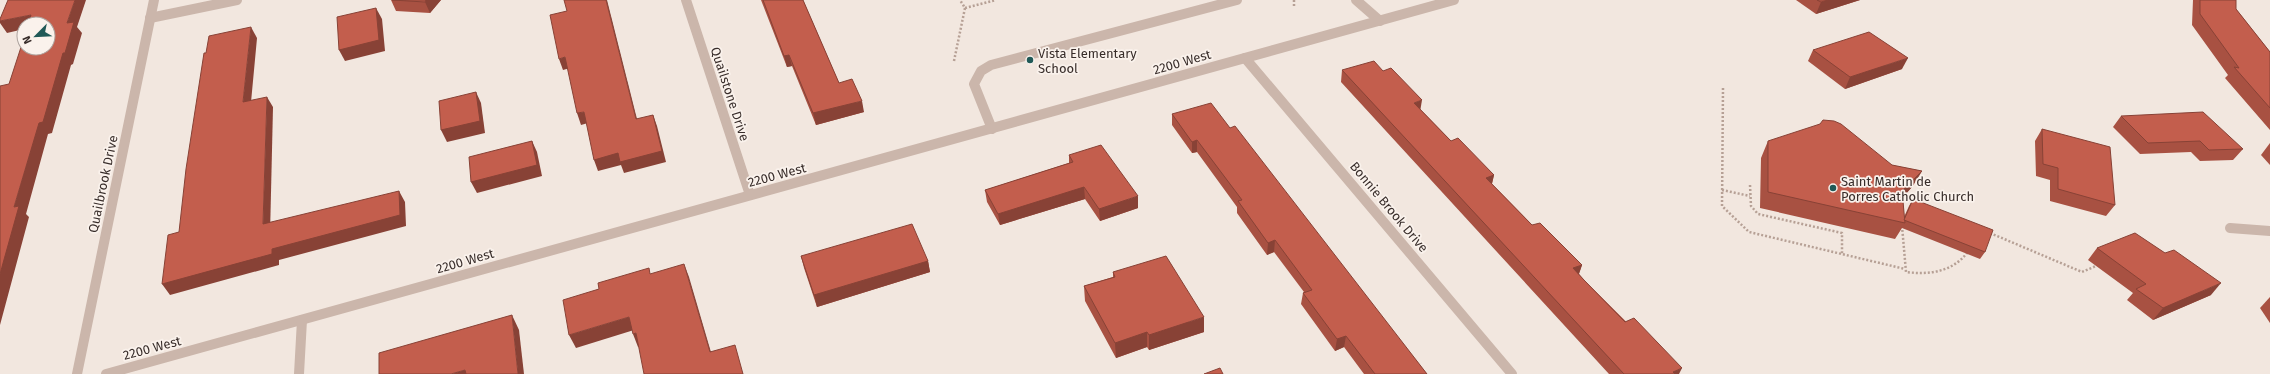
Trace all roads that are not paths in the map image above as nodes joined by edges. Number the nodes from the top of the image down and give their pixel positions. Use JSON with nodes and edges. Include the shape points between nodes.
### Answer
{"nodes":[{"id":1,"x":154,"y":0,"type":"edge"},
{"id":2,"x":237,"y":0,"type":"edge"},
{"id":3,"x":686,"y":0,"type":"edge"},
{"id":4,"x":1237,"y":0,"type":"edge"},
{"id":5,"x":1356,"y":0,"type":"edge"},
{"id":6,"x":1454,"y":0,"type":"edge"},
{"id":7,"x":150,"y":18,"type":"junction"},
{"id":8,"x":1380,"y":21,"type":"junction"},
{"id":9,"x":1245,"y":58,"type":"junction"},
{"id":10,"x":992,"y":129,"type":"junction"},
{"id":11,"x":750,"y":195,"type":"junction"},
{"id":12,"x":2230,"y":228,"type":"dead end"},
{"id":13,"x":2270,"y":231,"type":"edge"},
{"id":14,"x":302,"y":320,"type":"junction"},
{"id":15,"x":77,"y":374,"type":"edge"},
{"id":16,"x":106,"y":374,"type":"edge"},
{"id":17,"x":299,"y":374,"type":"edge"},
{"id":18,"x":1512,"y":374,"type":"edge"}],
"edges":[{"from":1,"to":7,"type":"street","name":"Quailbrook Drive"},
{"from":2,"to":7,"type":"street"},
{"from":3,"to":11,"type":"street","name":"Quailstone Drive"},
{"from":4,"to":10,"type":"street","via":[[991,65],[982,71],[974,84]]},
{"from":5,"to":8,"type":"street"},
{"from":6,"to":8,"type":"street","name":"2200 West"},
{"from":7,"to":15,"type":"street","name":"Quailbrook Drive"},
{"from":8,"to":9,"type":"street","name":"2200 West"},
{"from":9,"to":10,"type":"street","name":"2200 West"},
{"from":9,"to":18,"type":"street","name":"Bonnie Brook Drive"},
{"from":10,"to":11,"type":"street","name":"2200 West"},
{"from":11,"to":14,"type":"street","name":"2200 West"},
{"from":12,"to":13,"type":"street"},
{"from":14,"to":16,"type":"street","name":"2200 West"},
{"from":14,"to":17,"type":"street"}]}
